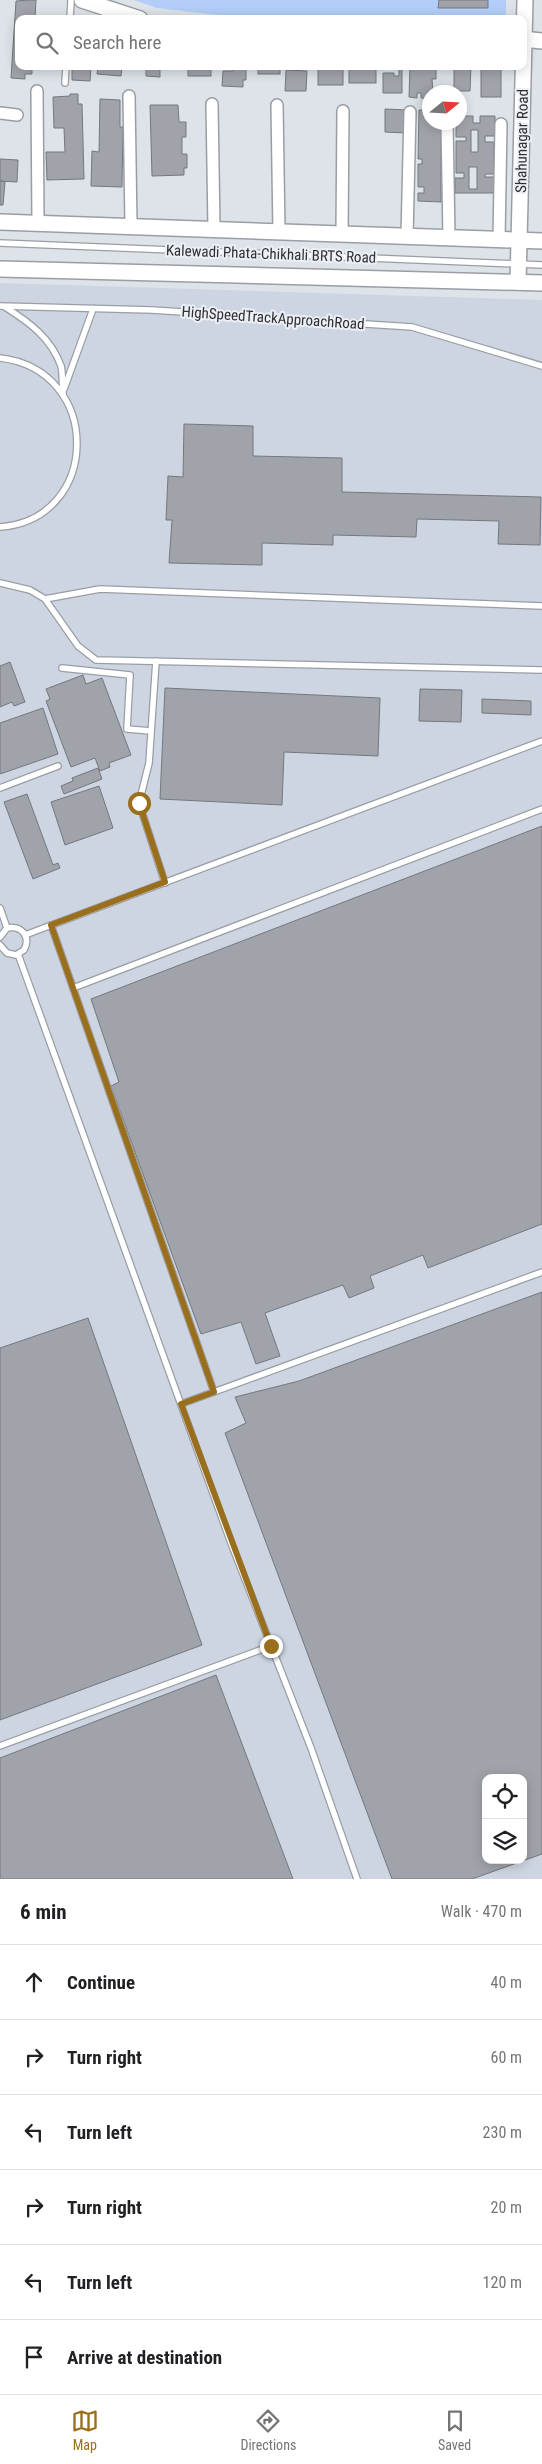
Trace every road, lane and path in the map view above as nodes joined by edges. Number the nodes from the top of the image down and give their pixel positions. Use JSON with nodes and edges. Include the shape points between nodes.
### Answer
{"nodes":[{"id":1,"x":72,"y":0,"type":"edge"},
{"id":2,"x":82,"y":0,"type":"edge"},
{"id":3,"x":525,"y":0,"type":"edge"},
{"id":4,"x":70,"y":15,"type":"edge"},
{"id":5,"x":128,"y":15,"type":"edge"},
{"id":6,"x":525,"y":15,"type":"edge"},
{"id":7,"x":527,"y":39,"type":"edge"},
{"id":8,"x":542,"y":40,"type":"edge"},
{"id":9,"x":66,"y":70,"type":"edge"},
{"id":10,"x":523,"y":70,"type":"edge"},
{"id":11,"x":65,"y":82,"type":"dead end"},
{"id":12,"x":37,"y":91,"type":"dead end"},
{"id":13,"x":129,"y":96,"type":"dead end"},
{"id":14,"x":212,"y":104,"type":"dead end"},
{"id":15,"x":277,"y":105,"type":"dead end"},
{"id":16,"x":342,"y":111,"type":"dead end"},
{"id":17,"x":410,"y":112,"type":"dead end"},
{"id":18,"x":0,"y":113,"type":"edge"},
{"id":19,"x":17,"y":114,"type":"dead end"},
{"id":20,"x":502,"y":124,"type":"dead end"},
{"id":21,"x":447,"y":130,"type":"edge"},
{"id":22,"x":0,"y":222,"type":"edge"},
{"id":23,"x":38,"y":223,"type":"junction"},
{"id":24,"x":131,"y":226,"type":"junction"},
{"id":25,"x":214,"y":229,"type":"junction"},
{"id":26,"x":279,"y":232,"type":"junction"},
{"id":27,"x":342,"y":234,"type":"junction"},
{"id":28,"x":407,"y":236,"type":"junction"},
{"id":29,"x":449,"y":238,"type":"junction"},
{"id":30,"x":499,"y":240,"type":"junction"},
{"id":31,"x":520,"y":240,"type":"junction"},
{"id":32,"x":542,"y":242,"type":"edge"},
{"id":33,"x":0,"y":243,"type":"edge"},
{"id":34,"x":519,"y":264,"type":"junction"},
{"id":35,"x":542,"y":265,"type":"edge"},
{"id":36,"x":0,"y":269,"type":"edge"},
{"id":37,"x":518,"y":282,"type":"junction"},
{"id":38,"x":542,"y":284,"type":"edge"},
{"id":39,"x":3,"y":306,"type":"edge"},
{"id":40,"x":93,"y":309,"type":"junction"},
{"id":41,"x":0,"y":358,"type":"edge"},
{"id":42,"x":541,"y":366,"type":"edge"},
{"id":43,"x":62,"y":393,"type":"junction"},
{"id":44,"x":0,"y":527,"type":"edge"},
{"id":45,"x":0,"y":583,"type":"edge"},
{"id":46,"x":45,"y":599,"type":"junction"},
{"id":47,"x":542,"y":606,"type":"edge"},
{"id":48,"x":156,"y":662,"type":"junction"},
{"id":49,"x":62,"y":668,"type":"dead end"},
{"id":50,"x":542,"y":670,"type":"edge"},
{"id":51,"x":151,"y":731,"type":"junction"},
{"id":52,"x":542,"y":741,"type":"edge"},
{"id":53,"x":58,"y":766,"type":"dead end"},
{"id":54,"x":0,"y":788,"type":"edge"},
{"id":55,"x":542,"y":810,"type":"edge"},
{"id":56,"x":165,"y":882,"type":"junction"},
{"id":57,"x":0,"y":908,"type":"edge"},
{"id":58,"x":51,"y":925,"type":"junction"},
{"id":59,"x":7,"y":928,"type":"junction"},
{"id":60,"x":26,"y":935,"type":"junction"},
{"id":61,"x":0,"y":937,"type":"edge"},
{"id":62,"x":0,"y":946,"type":"edge"},
{"id":63,"x":18,"y":954,"type":"junction"},
{"id":64,"x":73,"y":988,"type":"junction"},
{"id":65,"x":542,"y":1272,"type":"edge"},
{"id":66,"x":214,"y":1392,"type":"junction"},
{"id":67,"x":181,"y":1404,"type":"junction"},
{"id":68,"x":271,"y":1646,"type":"junction"},
{"id":69,"x":0,"y":1746,"type":"edge"},
{"id":70,"x":357,"y":1879,"type":"edge"}],
"edges":[{"from":1,"to":4,"type":"lane"},
{"from":2,"to":5,"type":"main road"},
{"from":3,"to":6,"type":"main road","name":"Shahunagar Road"},
{"from":7,"to":8,"type":"main road"},
{"from":9,"to":11,"type":"lane"},
{"from":10,"to":31,"type":"main road","name":"Shahunagar Road"},
{"from":12,"to":23,"type":"street"},
{"from":13,"to":24,"type":"street"},
{"from":14,"to":25,"type":"street"},
{"from":15,"to":26,"type":"street"},
{"from":16,"to":27,"type":"street"},
{"from":17,"to":28,"type":"street"},
{"from":18,"to":19,"type":"street"},
{"from":20,"to":30,"type":"street"},
{"from":21,"to":29,"type":"street"},
{"from":22,"to":23,"type":"main road"},
{"from":23,"to":24,"type":"main road"},
{"from":24,"to":25,"type":"main road"},
{"from":25,"to":26,"type":"main road"},
{"from":26,"to":27,"type":"main road"},
{"from":27,"to":28,"type":"main road"},
{"from":28,"to":29,"type":"main road"},
{"from":29,"to":30,"type":"main road"},
{"from":30,"to":31,"type":"main road"},
{"from":31,"to":32,"type":"main road"},
{"from":31,"to":34,"type":"main road","name":"Shahunagar Road"},
{"from":33,"to":34,"type":"lane","name":"Kalewadi Phata-Chikhali BRTS Road"},
{"from":34,"to":35,"type":"lane","name":"Kalewadi Phata-Chikhali BRTS Road"},
{"from":34,"to":37,"type":"main road","name":"Shahunagar Road"},
{"from":36,"to":37,"type":"main road"},
{"from":37,"to":38,"type":"main road"},
{"from":39,"to":40,"type":"lane","name":"HighSpeedTrackApproachRoad"},
{"from":39,"to":43,"type":"lane","via":[[30,322],[48,342],[61,367]]},
{"from":40,"to":42,"type":"lane","name":"HighSpeedTrackApproachRoad","via":[[412,327]]},
{"from":40,"to":43,"type":"lane"},
{"from":41,"to":43,"type":"lane","via":[[16,360],[42,373]]},
{"from":43,"to":44,"type":"lane","via":[[75,419],[78,447],[72,474],[58,498],[38,516]]},
{"from":45,"to":46,"type":"lane","via":[[30,590]]},
{"from":46,"to":47,"type":"lane","via":[[100,588]]},
{"from":46,"to":48,"type":"lane","via":[[78,646],[96,660]]},
{"from":48,"to":50,"type":"lane"},
{"from":48,"to":51,"type":"lane"},
{"from":49,"to":51,"type":"lane","via":[[130,675],[127,729]]},
{"from":51,"to":56,"type":"lane","via":[[149,763],[139,803]]},
{"from":52,"to":56,"type":"lane"},
{"from":53,"to":54,"type":"lane"},
{"from":55,"to":64,"type":"lane"},
{"from":56,"to":58,"type":"lane"},
{"from":57,"to":59,"type":"lane"},
{"from":58,"to":60,"type":"lane"},
{"from":58,"to":64,"type":"lane"},
{"from":59,"to":60,"type":"lane","via":[[16,927]]},
{"from":59,"to":61,"type":"lane"},
{"from":60,"to":63,"type":"lane","via":[[26,945]]},
{"from":62,"to":63,"type":"lane","via":[[7,954]]},
{"from":63,"to":67,"type":"lane"},
{"from":64,"to":66,"type":"lane"},
{"from":65,"to":66,"type":"lane"},
{"from":66,"to":67,"type":"lane"},
{"from":67,"to":68,"type":"lane"},
{"from":68,"to":69,"type":"lane"},
{"from":68,"to":70,"type":"lane"}]}
